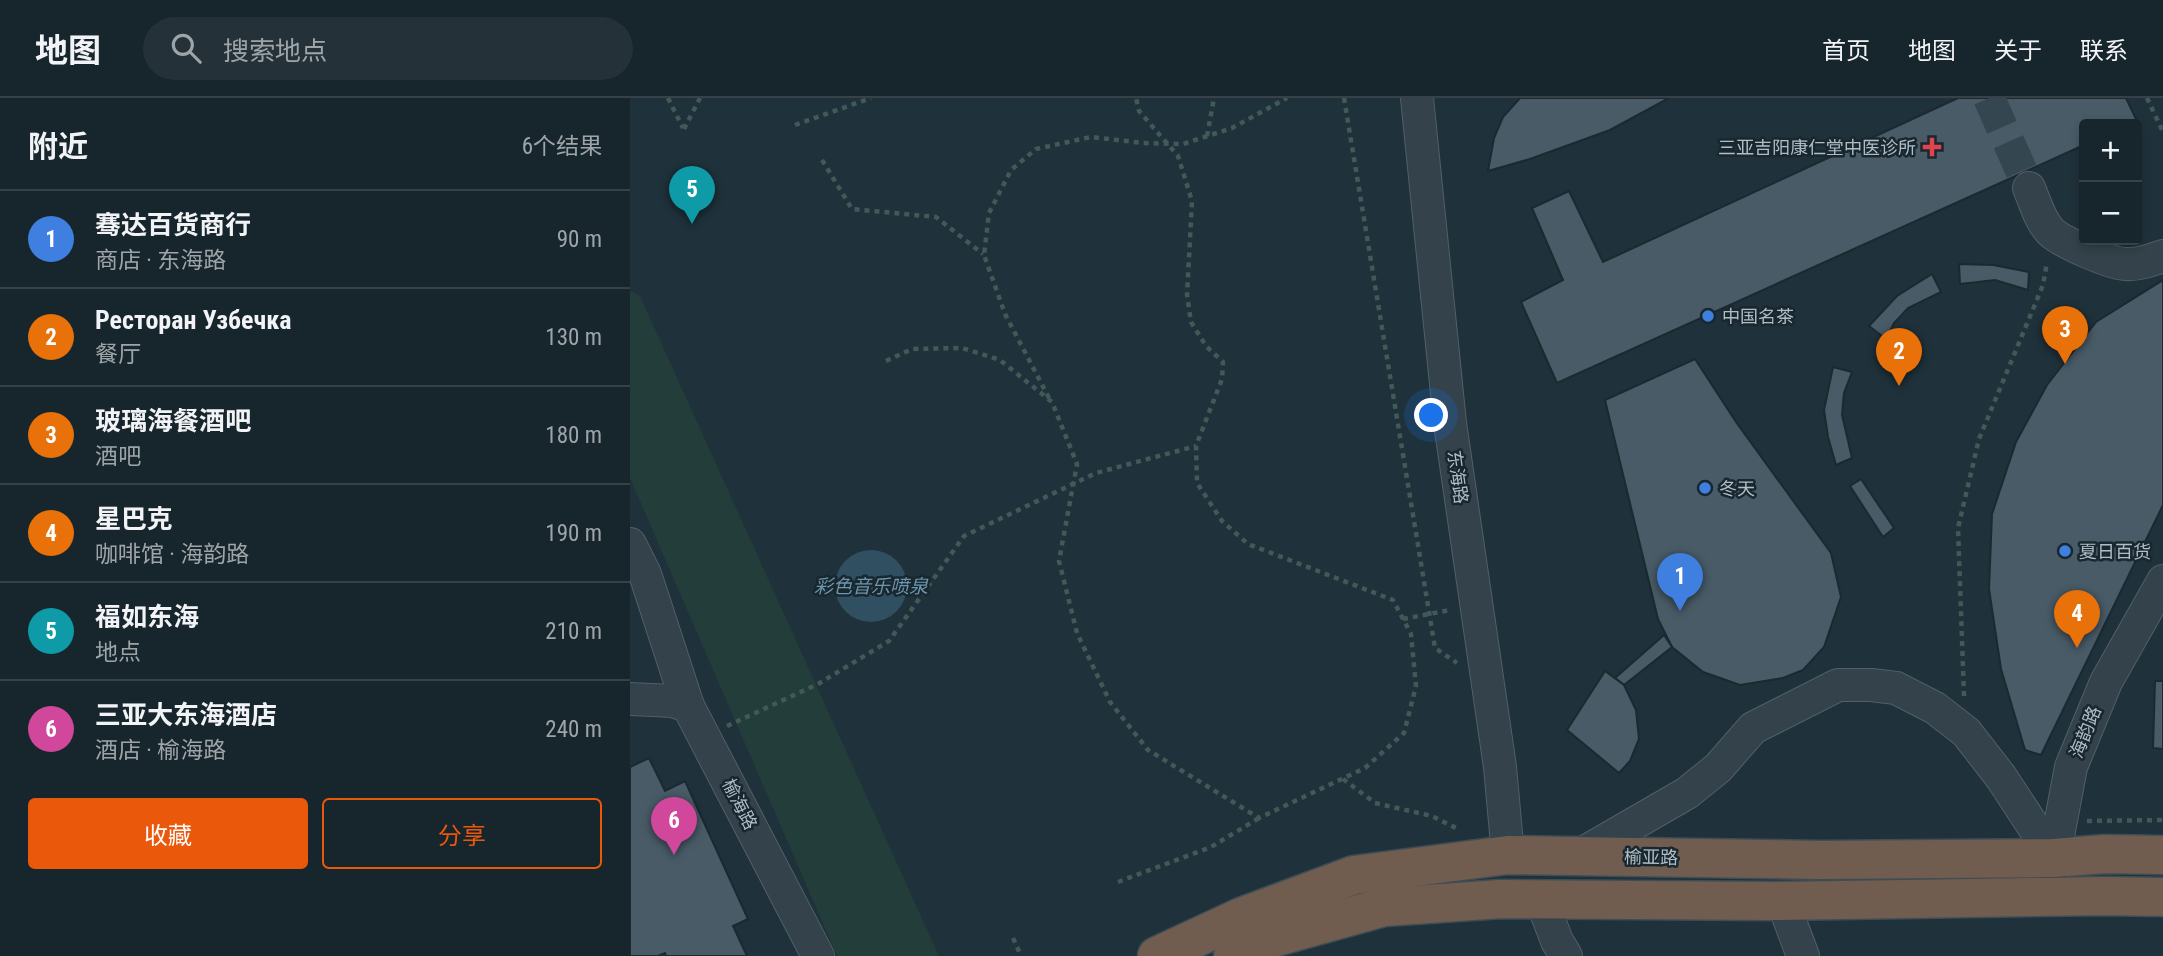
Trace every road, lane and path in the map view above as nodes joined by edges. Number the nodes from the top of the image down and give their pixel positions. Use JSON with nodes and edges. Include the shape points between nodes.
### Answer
{"nodes":[{"id":1,"x":668,"y":98,"type":"edge"},
{"id":2,"x":701,"y":98,"type":"edge"},
{"id":3,"x":872,"y":98,"type":"edge"},
{"id":4,"x":1136,"y":98,"type":"edge"},
{"id":5,"x":1214,"y":98,"type":"edge"},
{"id":6,"x":1287,"y":98,"type":"edge"},
{"id":7,"x":1344,"y":98,"type":"edge"},
{"id":8,"x":1418,"y":98,"type":"edge"},
{"id":9,"x":2147,"y":98,"type":"edge"},
{"id":10,"x":795,"y":125,"type":"dead end"},
{"id":11,"x":2163,"y":132,"type":"edge"},
{"id":12,"x":1207,"y":136,"type":"junction"},
{"id":13,"x":1168,"y":144,"type":"junction"},
{"id":14,"x":822,"y":160,"type":"dead end"},
{"id":15,"x":2029,"y":188,"type":"tunnel mouth"},
{"id":16,"x":2051,"y":232,"type":"junction"},
{"id":17,"x":984,"y":255,"type":"junction"},
{"id":18,"x":2163,"y":256,"type":"edge"},
{"id":19,"x":886,"y":360,"type":"dead end"},
{"id":20,"x":1052,"y":402,"type":"junction"},
{"id":21,"x":1196,"y":446,"type":"junction"},
{"id":22,"x":1073,"y":484,"type":"junction"},
{"id":23,"x":630,"y":544,"type":"edge"},
{"id":24,"x":2163,"y":581,"type":"edge"},
{"id":25,"x":1476,"y":605,"type":"junction"},
{"id":26,"x":1430,"y":614,"type":"junction"},
{"id":27,"x":1403,"y":619,"type":"junction"},
{"id":28,"x":1488,"y":685,"type":"junction"},
{"id":29,"x":630,"y":699,"type":"edge"},
{"id":30,"x":688,"y":706,"type":"junction"},
{"id":31,"x":1966,"y":732,"type":"junction"},
{"id":32,"x":705,"y":736,"type":"junction"},
{"id":33,"x":1343,"y":779,"type":"junction"},
{"id":34,"x":1259,"y":818,"type":"junction"},
{"id":35,"x":1464,"y":833,"type":"dead end"},
{"id":36,"x":1507,"y":855,"type":"junction"},
{"id":37,"x":2163,"y":855,"type":"edge"},
{"id":38,"x":1578,"y":856,"type":"junction"},
{"id":39,"x":2054,"y":858,"type":"junction"},
{"id":40,"x":1118,"y":882,"type":"dead end"},
{"id":41,"x":2046,"y":897,"type":"junction"},
{"id":42,"x":2163,"y":897,"type":"edge"},
{"id":43,"x":1541,"y":899,"type":"junction"},
{"id":44,"x":1782,"y":900,"type":"junction"},
{"id":45,"x":1013,"y":938,"type":"dead end"},
{"id":46,"x":818,"y":956,"type":"edge"},
{"id":47,"x":1021,"y":956,"type":"edge"},
{"id":48,"x":1157,"y":956,"type":"edge"},
{"id":49,"x":1233,"y":956,"type":"edge"},
{"id":50,"x":1566,"y":956,"type":"edge"},
{"id":51,"x":1803,"y":956,"type":"edge"}],
"edges":[{"from":1,"to":2,"type":"path","via":[[684,129]]},
{"from":3,"to":10,"type":"path"},
{"from":4,"to":13,"type":"path","via":[[1139,111]]},
{"from":5,"to":12,"type":"path"},
{"from":6,"to":12,"type":"path","via":[[1232,128]]},
{"from":7,"to":26,"type":"path"},
{"from":8,"to":25,"type":"street","name":"东海路","via":[[1450,423]]},
{"from":9,"to":11,"type":"path"},
{"from":12,"to":13,"type":"path"},
{"from":13,"to":17,"type":"path","via":[[1091,137],[1036,149],[1011,170],[989,213]]},
{"from":13,"to":21,"type":"path","via":[[1178,156],[1192,201],[1187,295],[1191,322],[1223,362],[1222,379]]},
{"from":14,"to":17,"type":"path","via":[[852,209],[936,217]]},
{"from":15,"to":16,"type":"street"},
{"from":16,"to":18,"type":"street","via":[[2116,263],[2127,265]]},
{"from":16,"to":31,"type":"path","via":[[2043,285],[1979,439],[1958,528]]},
{"from":17,"to":20,"type":"path","via":[[1005,314]]},
{"from":19,"to":20,"type":"path","via":[[912,349],[962,348],[1000,360]]},
{"from":20,"to":22,"type":"path","via":[[1077,464]]},
{"from":21,"to":22,"type":"path","via":[[1096,473]]},
{"from":21,"to":27,"type":"path","via":[[1197,483],[1222,521],[1248,544],[1393,600]]},
{"from":22,"to":32,"type":"path","via":[[964,536],[889,641],[818,684]]},
{"from":22,"to":34,"type":"path","via":[[1059,561],[1077,633],[1110,702],[1148,750]]},
{"from":23,"to":30,"type":"street","name":"榆海路","via":[[645,574]]},
{"from":24,"to":39,"type":"street","name":"海韵路","via":[[2106,682],[2071,767]]},
{"from":25,"to":26,"type":"path"},
{"from":25,"to":28,"type":"street","name":"东海路"},
{"from":26,"to":27,"type":"path"},
{"from":26,"to":28,"type":"path","via":[[1435,648]]},
{"from":27,"to":33,"type":"path","via":[[1411,634],[1416,686],[1404,733],[1366,768]]},
{"from":28,"to":36,"type":"street","name":"东海路"},
{"from":29,"to":30,"type":"street"},
{"from":30,"to":32,"type":"street","name":"榆海路"},
{"from":31,"to":38,"type":"street","via":[[1935,708],[1896,688],[1838,685],[1753,728],[1718,768],[1687,793]]},
{"from":31,"to":39,"type":"street"},
{"from":32,"to":46,"type":"street","name":"榆海路"},
{"from":33,"to":34,"type":"path"},
{"from":33,"to":35,"type":"path","via":[[1375,803],[1432,816]]},
{"from":34,"to":40,"type":"path","via":[[1211,847]]},
{"from":36,"to":38,"type":"highway","name":"榆亚路"},
{"from":36,"to":48,"type":"highway","name":"榆亚路","via":[[1354,875]]},
{"from":37,"to":39,"type":"highway","name":"榆亚路"},
{"from":38,"to":39,"type":"highway","name":"榆亚路"},
{"from":39,"to":41,"type":"street","name":"海韵路"},
{"from":41,"to":42,"type":"highway"},
{"from":41,"to":44,"type":"highway"},
{"from":43,"to":44,"type":"highway"},
{"from":43,"to":49,"type":"highway","via":[[1384,907],[1269,939]]},
{"from":43,"to":50,"type":"street"},
{"from":44,"to":51,"type":"street"},
{"from":45,"to":47,"type":"path"}]}
